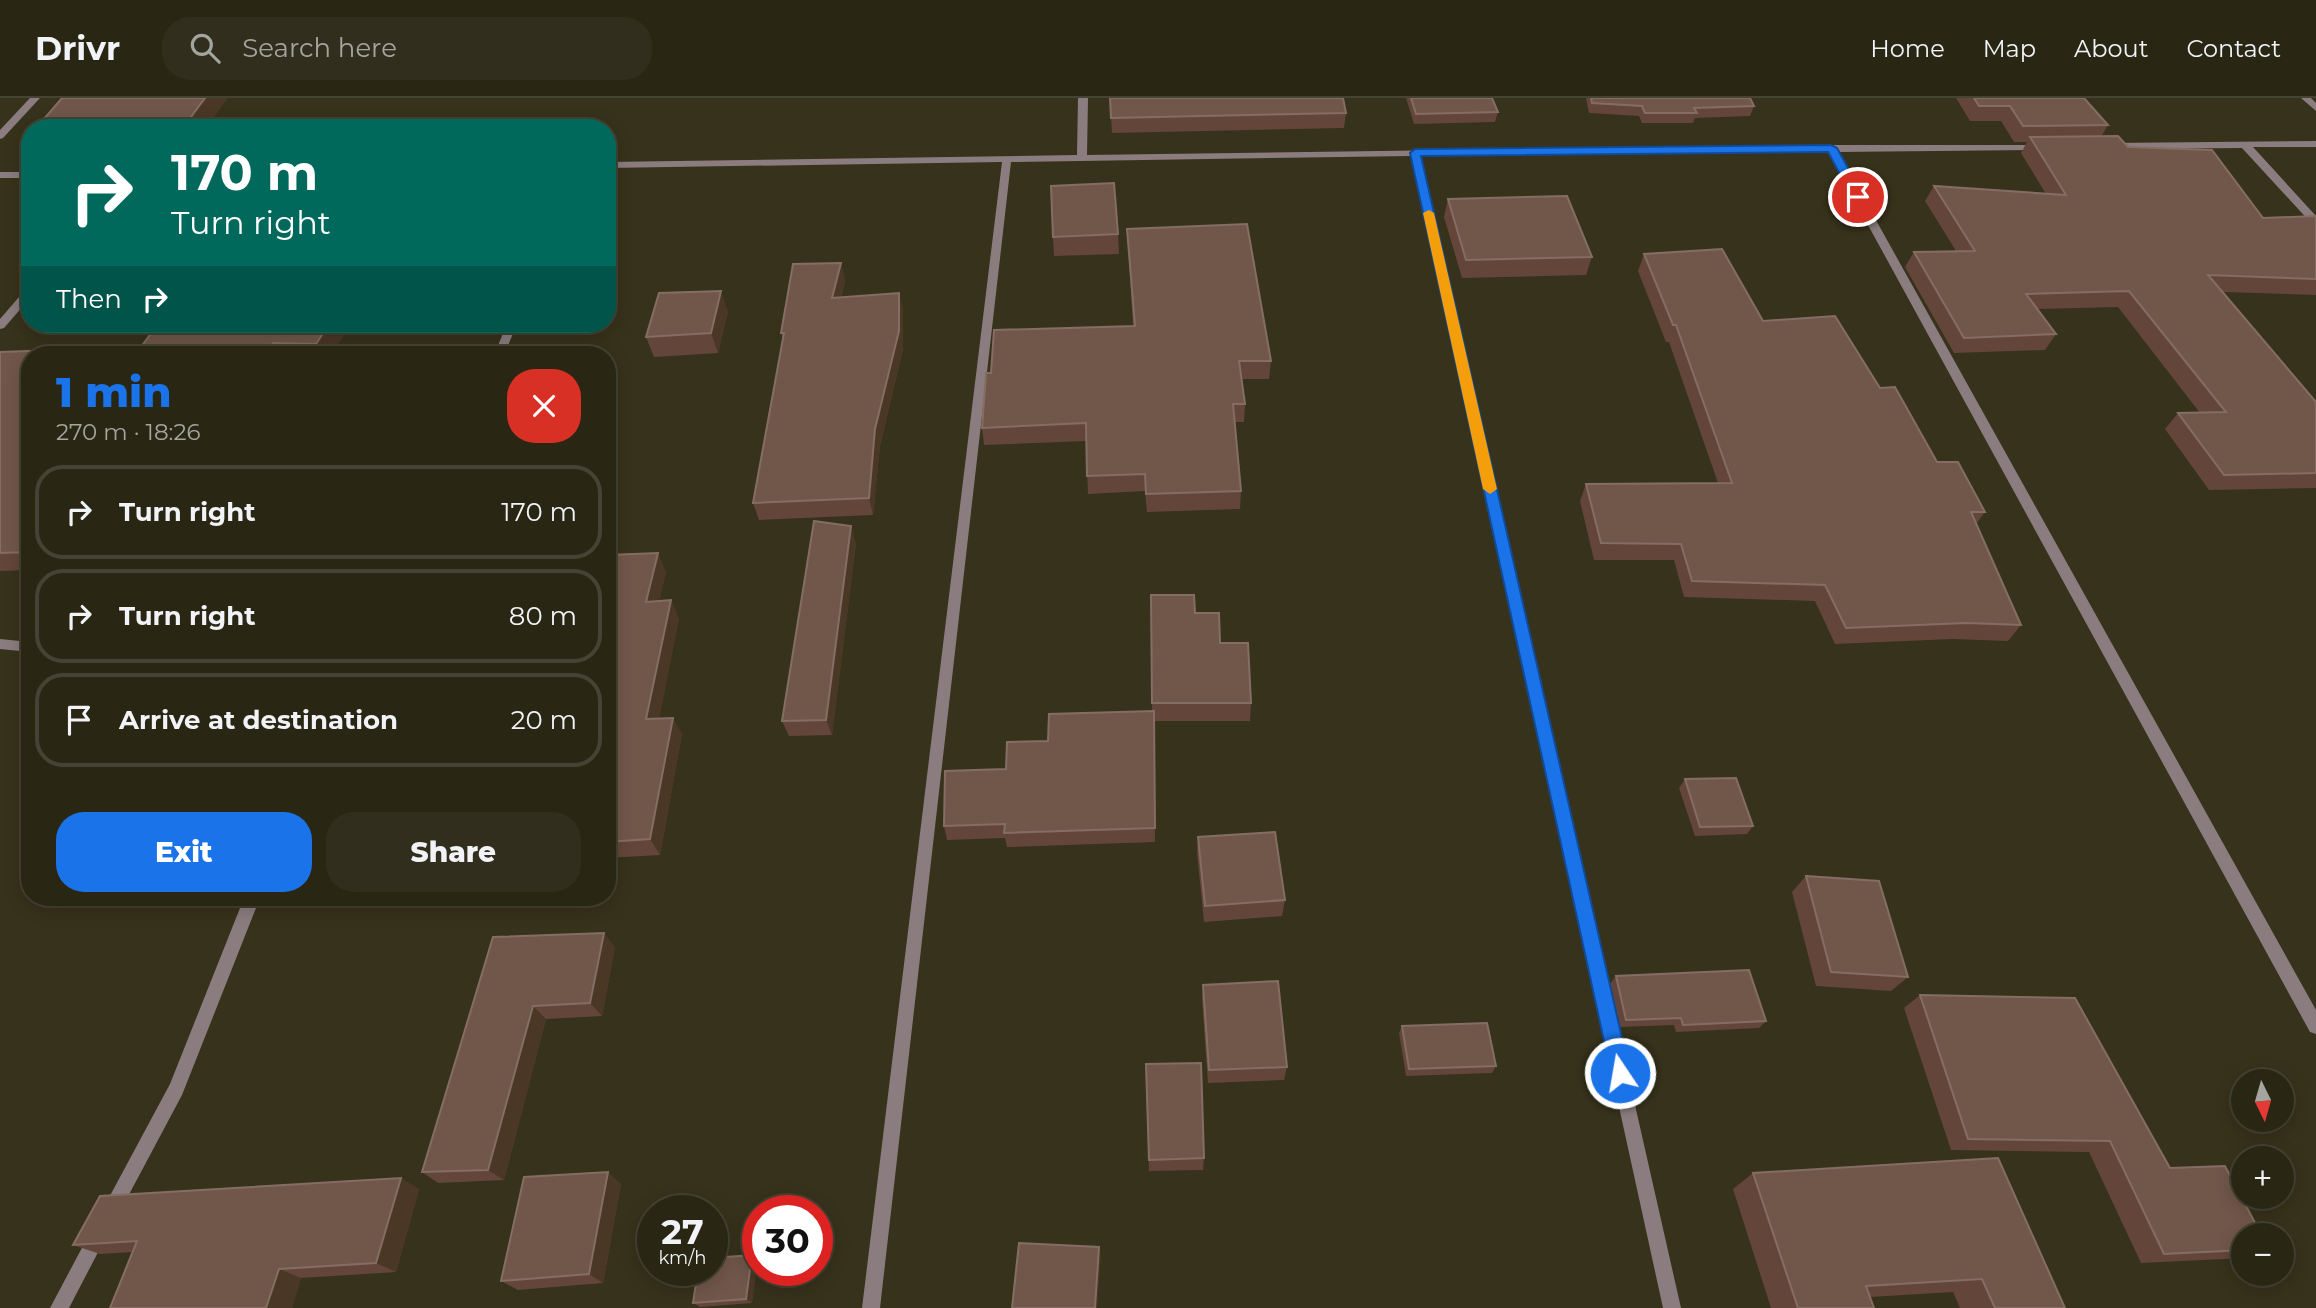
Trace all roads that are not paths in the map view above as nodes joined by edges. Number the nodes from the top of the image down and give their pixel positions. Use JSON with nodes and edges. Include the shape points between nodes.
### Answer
{"nodes":[{"id":1,"x":35,"y":98,"type":"edge"},
{"id":2,"x":1083,"y":98,"type":"edge"},
{"id":3,"x":2305,"y":98,"type":"edge"},
{"id":4,"x":2316,"y":108,"type":"edge"},
{"id":5,"x":0,"y":136,"type":"edge"},
{"id":6,"x":2245,"y":145,"type":"junction"},
{"id":7,"x":2316,"y":145,"type":"edge"},
{"id":8,"x":2052,"y":146,"type":"edge"},
{"id":9,"x":2093,"y":146,"type":"edge"},
{"id":10,"x":1831,"y":148,"type":"junction"},
{"id":11,"x":1415,"y":153,"type":"junction"},
{"id":12,"x":1082,"y":158,"type":"junction"},
{"id":13,"x":1007,"y":159,"type":"junction"},
{"id":14,"x":616,"y":165,"type":"edge"},
{"id":15,"x":0,"y":175,"type":"edge"},
{"id":16,"x":21,"y":175,"type":"edge"},
{"id":17,"x":2316,"y":222,"type":"edge"},
{"id":18,"x":21,"y":302,"type":"edge"},
{"id":19,"x":0,"y":326,"type":"edge"},
{"id":20,"x":0,"y":644,"type":"edge"},
{"id":21,"x":21,"y":646,"type":"edge"},
{"id":22,"x":249,"y":906,"type":"edge"},
{"id":23,"x":2316,"y":1026,"type":"edge"},
{"id":24,"x":59,"y":1308,"type":"edge"},
{"id":25,"x":871,"y":1308,"type":"edge"},
{"id":26,"x":1672,"y":1308,"type":"edge"}],
"edges":[{"from":1,"to":5,"type":"street"},
{"from":2,"to":12,"type":"street"},
{"from":3,"to":4,"type":"street"},
{"from":6,"to":7,"type":"street"},
{"from":6,"to":9,"type":"street"},
{"from":6,"to":17,"type":"street"},
{"from":8,"to":10,"type":"street"},
{"from":10,"to":11,"type":"street"},
{"from":10,"to":23,"type":"street"},
{"from":11,"to":12,"type":"street"},
{"from":11,"to":26,"type":"street"},
{"from":12,"to":13,"type":"street"},
{"from":13,"to":14,"type":"street"},
{"from":13,"to":25,"type":"street"},
{"from":15,"to":16,"type":"street"},
{"from":18,"to":19,"type":"street"},
{"from":20,"to":21,"type":"street"},
{"from":22,"to":24,"type":"street","via":[[176,1089]]}]}
